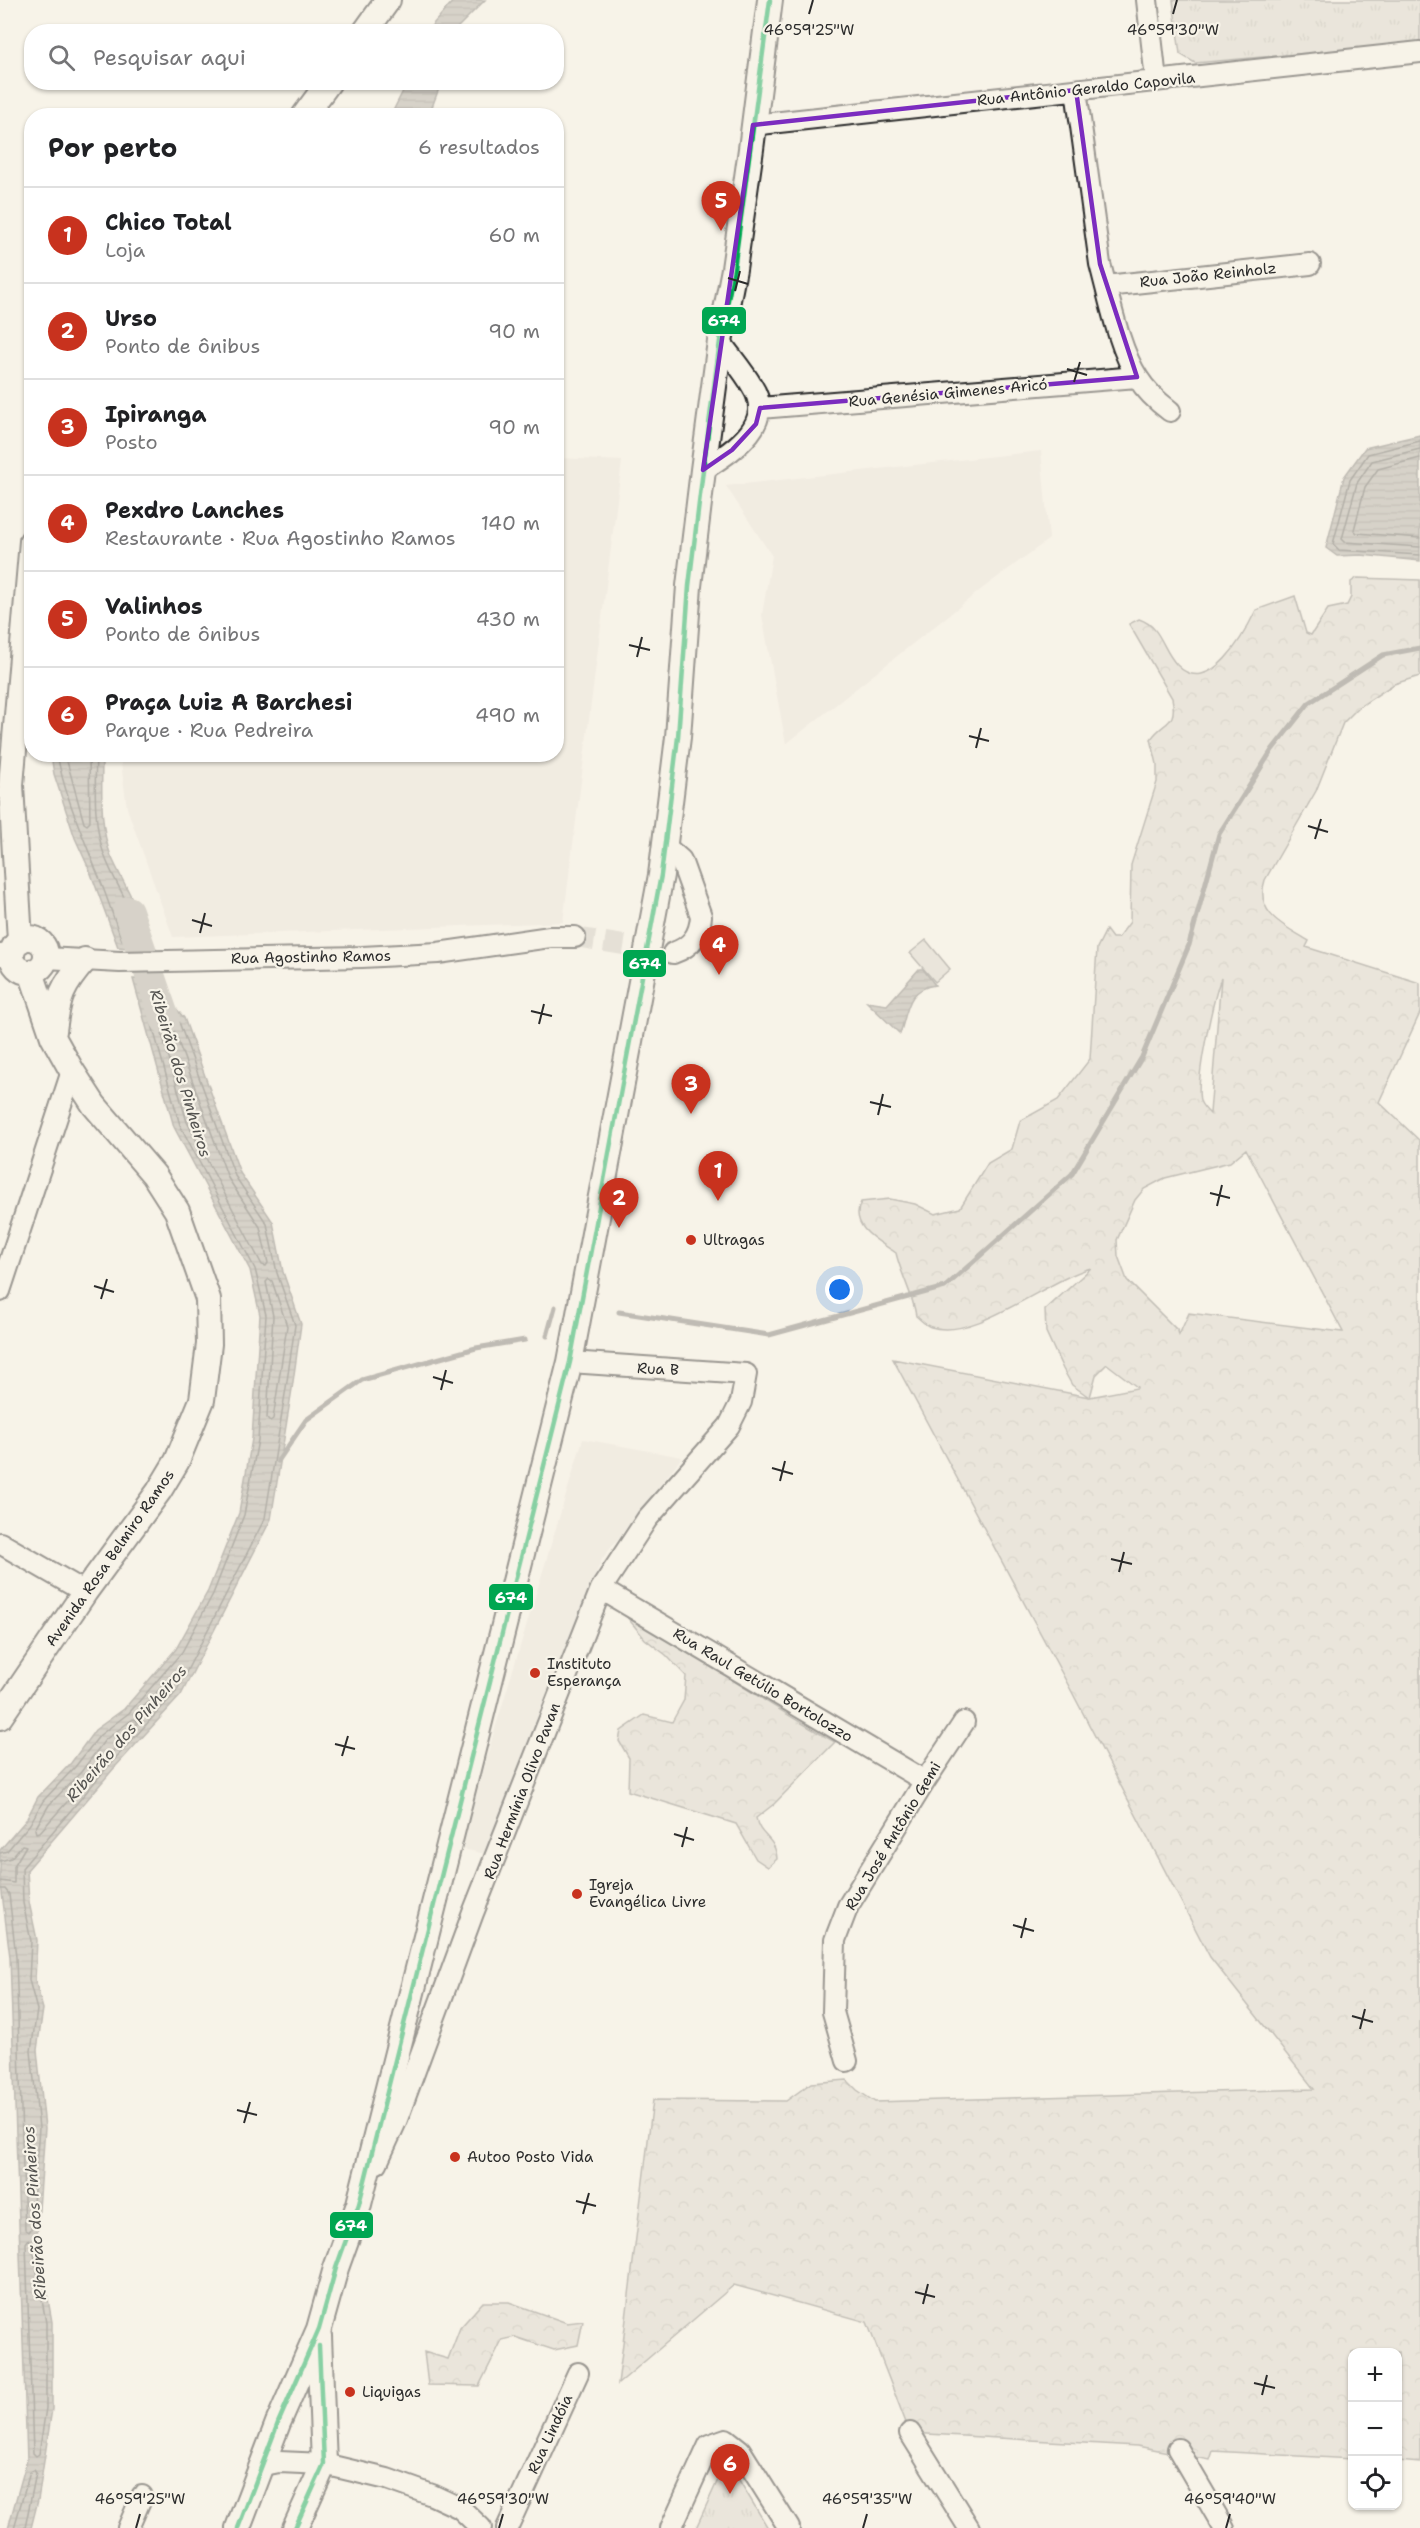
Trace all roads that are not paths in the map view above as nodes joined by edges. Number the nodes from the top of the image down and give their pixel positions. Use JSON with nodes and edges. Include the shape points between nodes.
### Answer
{"nodes":[{"id":1,"x":388,"y":0,"type":"edge"},
{"id":2,"x":770,"y":0,"type":"edge"},
{"id":3,"x":1147,"y":0,"type":"edge"},
{"id":4,"x":371,"y":24,"type":"edge"},
{"id":5,"x":1420,"y":52,"type":"edge"},
{"id":6,"x":1156,"y":80,"type":"junction"},
{"id":7,"x":323,"y":90,"type":"edge"},
{"id":8,"x":1076,"y":90,"type":"junction"},
{"id":9,"x":310,"y":108,"type":"edge"},
{"id":10,"x":753,"y":125,"type":"junction"},
{"id":11,"x":1310,"y":264,"type":"dead end"},
{"id":12,"x":1106,"y":286,"type":"junction"},
{"id":13,"x":720,"y":341,"type":"junction"},
{"id":14,"x":1137,"y":378,"type":"junction"},
{"id":15,"x":760,"y":408,"type":"junction"},
{"id":16,"x":1170,"y":411,"type":"dead end"},
{"id":17,"x":703,"y":470,"type":"junction"},
{"id":18,"x":24,"y":633,"type":"edge"},
{"id":19,"x":665,"y":846,"type":"junction"},
{"id":20,"x":575,"y":937,"type":"tunnel mouth"},
{"id":21,"x":11,"y":950,"type":"edge"},
{"id":22,"x":673,"y":953,"type":"dead end"},
{"id":23,"x":85,"y":960,"type":"junction"},
{"id":24,"x":38,"y":965,"type":"junction"},
{"id":25,"x":53,"y":1037,"type":"junction"},
{"id":26,"x":72,"y":1071,"type":"junction"},
{"id":27,"x":0,"y":1291,"type":"edge"},
{"id":28,"x":570,"y":1362,"type":"junction"},
{"id":29,"x":746,"y":1374,"type":"joint"},
{"id":30,"x":0,"y":1543,"type":"edge"},
{"id":31,"x":601,"y":1589,"type":"junction"},
{"id":32,"x":85,"y":1592,"type":"junction"},
{"id":33,"x":0,"y":1717,"type":"edge"},
{"id":34,"x":964,"y":1722,"type":"dead end"},
{"id":35,"x":925,"y":1781,"type":"junction"},
{"id":36,"x":848,"y":2061,"type":"dead end"},
{"id":37,"x":358,"y":2204,"type":"junction"},
{"id":38,"x":319,"y":2329,"type":"junction"},
{"id":39,"x":578,"y":2373,"type":"dead end"},
{"id":40,"x":910,"y":2433,"type":"dead end"},
{"id":41,"x":1178,"y":2449,"type":"dead end"},
{"id":42,"x":324,"y":2464,"type":"junction"},
{"id":43,"x":264,"y":2465,"type":"junction"},
{"id":44,"x":142,"y":2496,"type":"dead end"},
{"id":45,"x":128,"y":2528,"type":"edge"},
{"id":46,"x":238,"y":2528,"type":"edge"},
{"id":47,"x":295,"y":2528,"type":"edge"},
{"id":48,"x":481,"y":2528,"type":"edge"},
{"id":49,"x":507,"y":2528,"type":"edge"},
{"id":50,"x":670,"y":2528,"type":"edge"},
{"id":51,"x":789,"y":2528,"type":"edge"},
{"id":52,"x":969,"y":2528,"type":"edge"},
{"id":53,"x":1224,"y":2528,"type":"edge"}],
"edges":[{"from":1,"to":4,"type":"main road"},
{"from":2,"to":10,"type":"main road"},
{"from":3,"to":6,"type":"street"},
{"from":5,"to":6,"type":"street","name":"Rua Antônio Geraldo Capovila"},
{"from":6,"to":8,"type":"street","name":"Rua Antônio Geraldo Capovila"},
{"from":7,"to":9,"type":"main road"},
{"from":8,"to":10,"type":"street","name":"Rua Antônio Geraldo Capovila"},
{"from":8,"to":12,"type":"street"},
{"from":10,"to":13,"type":"main road"},
{"from":11,"to":12,"type":"street","name":"Rua João Reinholz"},
{"from":12,"to":14,"type":"street"},
{"from":13,"to":15,"type":"street","via":[[754,387]]},
{"from":13,"to":17,"type":"main road"},
{"from":14,"to":15,"type":"street","name":"Rua Genésia Gimenes Aricó"},
{"from":14,"to":16,"type":"street"},
{"from":15,"to":17,"type":"street","via":[[747,437]]},
{"from":17,"to":19,"type":"main road"},
{"from":18,"to":21,"type":"main road","via":[[11,785]]},
{"from":19,"to":22,"type":"street","via":[[681,860],[701,916],[694,940]]},
{"from":19,"to":28,"type":"main road"},
{"from":20,"to":23,"type":"street","name":"Rua Agostinho Ramos","via":[[438,953],[362,957]]},
{"from":21,"to":24,"type":"main road","via":[[20,970]]},
{"from":23,"to":24,"type":"street","name":"Rua Agostinho Ramos"},
{"from":23,"to":25,"type":"main road","via":[[68,980],[57,1003]]},
{"from":24,"to":25,"type":"main road","name":"Avenida Rosa Belmiro Ramos"},
{"from":25,"to":26,"type":"main road","name":"Avenida Rosa Belmiro Ramos"},
{"from":26,"to":27,"type":"street"},
{"from":26,"to":32,"type":"main road","name":"Avenida Rosa Belmiro Ramos","via":[[94,1105],[154,1175],[177,1211],[208,1299],[209,1320],[202,1400],[177,1461],[128,1536]]},
{"from":28,"to":29,"type":"street","name":"Rua B"},
{"from":28,"to":37,"type":"main road"},
{"from":29,"to":31,"type":"street","name":"Rua Hermínia Olivo Pavan","via":[[741,1402],[729,1426],[647,1519]]},
{"from":30,"to":32,"type":"street"},
{"from":31,"to":35,"type":"street","name":"Rua Raul Getúlio Bortolozzo"},
{"from":31,"to":37,"type":"street","name":"Rua Hermínia Olivo Pavan","via":[[397,2119]]},
{"from":32,"to":33,"type":"main road","name":"Avenida Rosa Belmiro Ramos"},
{"from":34,"to":35,"type":"street","name":"Rua José Antônio Gemi"},
{"from":35,"to":36,"type":"street","name":"Rua José Antônio Gemi","via":[[848,1906],[835,1940],[833,2012]]},
{"from":37,"to":38,"type":"main road"},
{"from":38,"to":42,"type":"main road"},
{"from":38,"to":43,"type":"main road"},
{"from":39,"to":49,"type":"street","name":"Rua Lindóia"},
{"from":40,"to":52,"type":"street"},
{"from":41,"to":53,"type":"street"},
{"from":42,"to":43,"type":"street"},
{"from":42,"to":47,"type":"main road"},
{"from":42,"to":48,"type":"street","via":[[432,2495],[460,2508]]},
{"from":43,"to":46,"type":"main road"},
{"from":44,"to":45,"type":"street"},
{"from":50,"to":51,"type":"street","via":[[709,2445],[726,2439],[740,2450]]}]}
